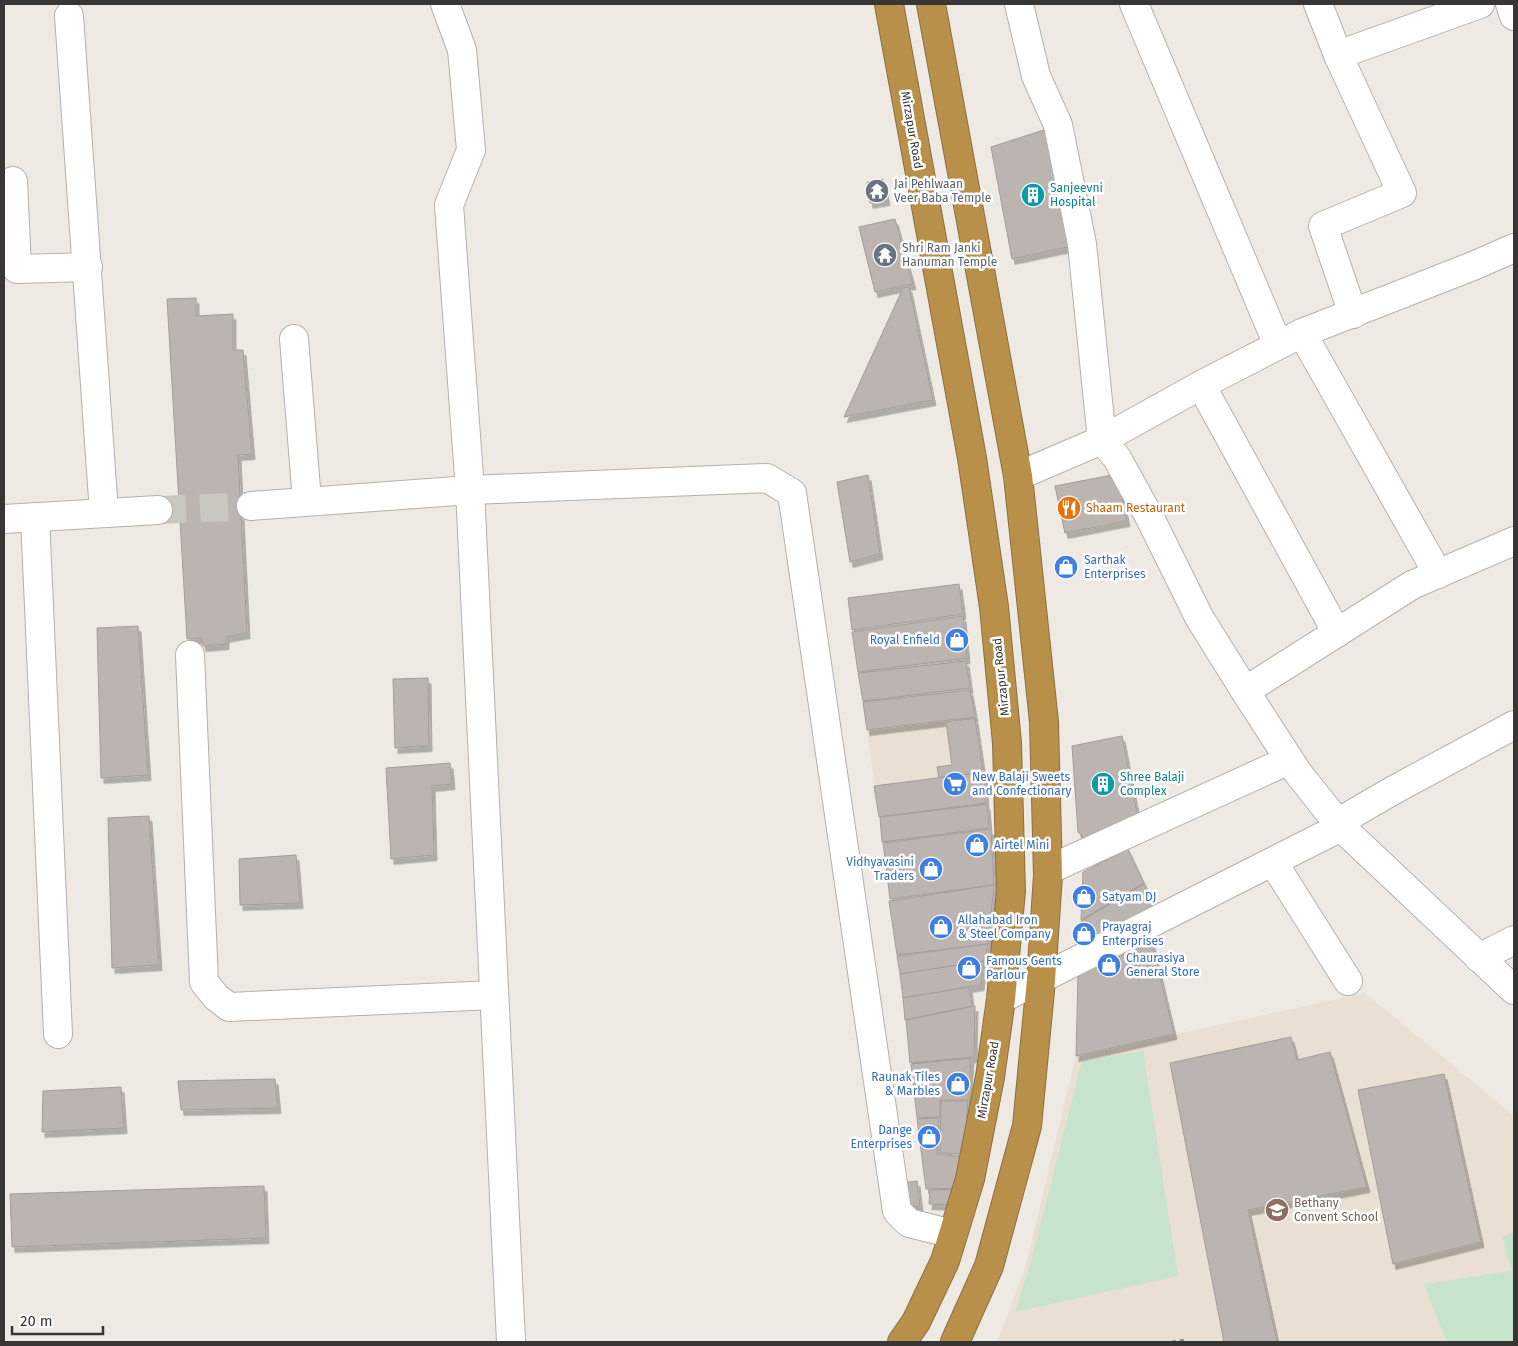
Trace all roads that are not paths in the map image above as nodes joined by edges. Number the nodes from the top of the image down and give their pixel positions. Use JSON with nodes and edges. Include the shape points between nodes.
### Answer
{"nodes":[{"id":1,"x":445,"y":4,"type":"edge"},
{"id":2,"x":889,"y":4,"type":"edge"},
{"id":3,"x":932,"y":4,"type":"edge"},
{"id":4,"x":1019,"y":4,"type":"edge"},
{"id":5,"x":1134,"y":4,"type":"edge"},
{"id":6,"x":1318,"y":4,"type":"edge"},
{"id":7,"x":1480,"y":4,"type":"edge"},
{"id":8,"x":1510,"y":4,"type":"edge"},
{"id":9,"x":69,"y":16,"type":"dead end"},
{"id":10,"x":1514,"y":16,"type":"edge"},
{"id":11,"x":1338,"y":55,"type":"junction"},
{"id":12,"x":13,"y":182,"type":"dead end"},
{"id":13,"x":1514,"y":248,"type":"edge"},
{"id":14,"x":88,"y":267,"type":"junction"},
{"id":15,"x":1353,"y":314,"type":"junction"},
{"id":16,"x":294,"y":339,"type":"dead end"},
{"id":17,"x":1290,"y":339,"type":"junction"},
{"id":18,"x":1201,"y":385,"type":"junction"},
{"id":19,"x":1102,"y":440,"type":"junction"},
{"id":20,"x":1018,"y":476,"type":"junction"},
{"id":21,"x":470,"y":490,"type":"junction"},
{"id":22,"x":307,"y":501,"type":"junction"},
{"id":23,"x":251,"y":506,"type":"tunnel mouth"},
{"id":24,"x":158,"y":510,"type":"tunnel mouth"},
{"id":25,"x":104,"y":513,"type":"junction"},
{"id":26,"x":35,"y":517,"type":"junction"},
{"id":27,"x":4,"y":519,"type":"edge"},
{"id":28,"x":1514,"y":541,"type":"edge"},
{"id":29,"x":1438,"y":574,"type":"junction"},
{"id":30,"x":1337,"y":633,"type":"junction"},
{"id":31,"x":190,"y":655,"type":"dead end"},
{"id":32,"x":1245,"y":691,"type":"junction"},
{"id":33,"x":1514,"y":725,"type":"edge"},
{"id":34,"x":1289,"y":760,"type":"junction"},
{"id":35,"x":1339,"y":825,"type":"junction"},
{"id":36,"x":1273,"y":862,"type":"junction"},
{"id":37,"x":1048,"y":870,"type":"junction"},
{"id":38,"x":1514,"y":940,"type":"edge"},
{"id":39,"x":1479,"y":958,"type":"junction"},
{"id":40,"x":1041,"y":980,"type":"junction"},
{"id":41,"x":1348,"y":981,"type":"dead end"},
{"id":42,"x":1514,"y":990,"type":"edge"},
{"id":43,"x":494,"y":995,"type":"junction"},
{"id":44,"x":1002,"y":999,"type":"junction"},
{"id":45,"x":58,"y":1034,"type":"dead end"},
{"id":46,"x":953,"y":1234,"type":"junction"},
{"id":47,"x":511,"y":1342,"type":"edge"},
{"id":48,"x":902,"y":1342,"type":"edge"},
{"id":49,"x":954,"y":1342,"type":"edge"}],
"edges":[{"from":1,"to":21,"type":"street","via":[[462,50],[471,150],[449,205]]},
{"from":2,"to":44,"type":"highway","name":"Mirzapur Road","via":[[972,458],[994,607],[1007,744],[1011,891]]},
{"from":3,"to":20,"type":"highway"},
{"from":4,"to":19,"type":"street","via":[[1036,76],[1058,124],[1082,244]]},
{"from":5,"to":17,"type":"street"},
{"from":6,"to":11,"type":"street"},
{"from":7,"to":11,"type":"street"},
{"from":8,"to":10,"type":"street"},
{"from":9,"to":14,"type":"street"},
{"from":11,"to":15,"type":"street","via":[[1402,193],[1323,226]]},
{"from":12,"to":14,"type":"street","via":[[18,269]]},
{"from":13,"to":15,"type":"street"},
{"from":14,"to":25,"type":"street"},
{"from":15,"to":17,"type":"street"},
{"from":16,"to":22,"type":"street"},
{"from":17,"to":18,"type":"street"},
{"from":17,"to":29,"type":"street"},
{"from":18,"to":19,"type":"street"},
{"from":18,"to":30,"type":"street"},
{"from":19,"to":20,"type":"street"},
{"from":19,"to":32,"type":"street","via":[[1117,458],[1200,616]]},
{"from":20,"to":37,"type":"highway","via":[[1044,722]]},
{"from":21,"to":22,"type":"street"},
{"from":21,"to":43,"type":"street"},
{"from":21,"to":46,"type":"street","via":[[767,478],[792,493],[897,1211],[909,1223]]},
{"from":22,"to":23,"type":"street"},
{"from":24,"to":25,"type":"street"},
{"from":25,"to":26,"type":"street"},
{"from":26,"to":27,"type":"street"},
{"from":26,"to":45,"type":"street"},
{"from":28,"to":29,"type":"street"},
{"from":29,"to":30,"type":"street","via":[[1412,585]]},
{"from":30,"to":32,"type":"street"},
{"from":31,"to":43,"type":"street","via":[[204,982],[216,998],[229,1007]]},
{"from":32,"to":34,"type":"street"},
{"from":33,"to":35,"type":"street","via":[[1392,791]]},
{"from":34,"to":35,"type":"street"},
{"from":34,"to":37,"type":"street"},
{"from":35,"to":36,"type":"street"},
{"from":35,"to":39,"type":"street"},
{"from":36,"to":40,"type":"street"},
{"from":36,"to":41,"type":"street"},
{"from":37,"to":40,"type":"highway"},
{"from":38,"to":39,"type":"street"},
{"from":39,"to":42,"type":"street"},
{"from":40,"to":44,"type":"street"},
{"from":40,"to":49,"type":"highway","via":[[1027,1126],[990,1266]]},
{"from":43,"to":47,"type":"street"},
{"from":44,"to":46,"type":"highway","name":"Mirzapur Road","via":[[970,1179]]},
{"from":46,"to":48,"type":"highway","name":"Mirzapur Road","via":[[945,1261],[916,1322]]}]}
